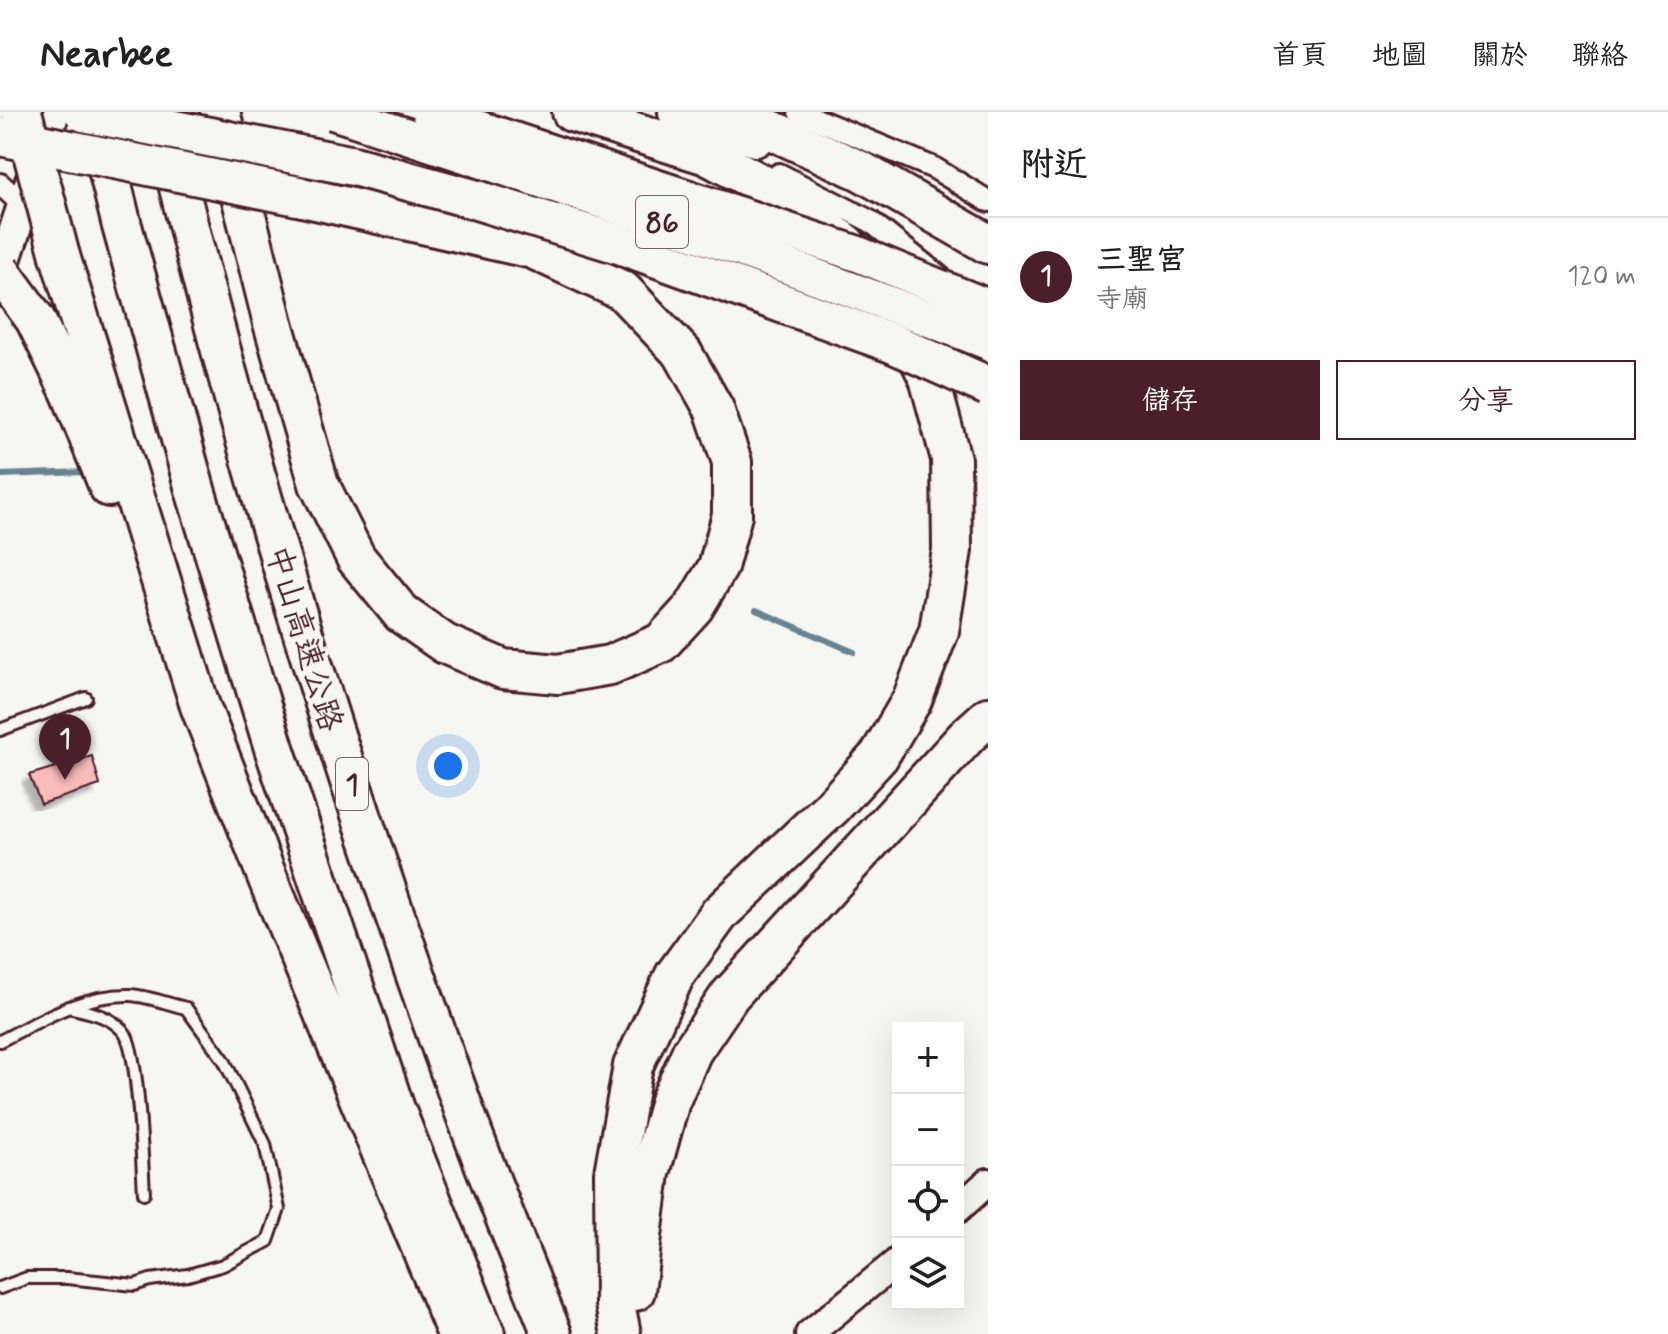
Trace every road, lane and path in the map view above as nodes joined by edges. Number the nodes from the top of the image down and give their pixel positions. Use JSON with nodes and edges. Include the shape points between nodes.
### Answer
{"nodes":[{"id":1,"x":22,"y":112,"type":"edge"},
{"id":2,"x":54,"y":112,"type":"edge"},
{"id":3,"x":84,"y":112,"type":"edge"},
{"id":4,"x":94,"y":112,"type":"edge"},
{"id":5,"x":161,"y":112,"type":"edge"},
{"id":6,"x":220,"y":112,"type":"edge"},
{"id":7,"x":333,"y":112,"type":"edge"},
{"id":8,"x":429,"y":112,"type":"edge"},
{"id":9,"x":572,"y":112,"type":"edge"},
{"id":10,"x":658,"y":112,"type":"edge"},
{"id":11,"x":678,"y":112,"type":"edge"},
{"id":12,"x":732,"y":112,"type":"edge"},
{"id":13,"x":799,"y":112,"type":"edge"},
{"id":14,"x":0,"y":136,"type":"edge"},
{"id":15,"x":861,"y":171,"type":"junction"},
{"id":16,"x":0,"y":184,"type":"edge"},
{"id":17,"x":988,"y":201,"type":"edge"},
{"id":18,"x":11,"y":205,"type":"edge"},
{"id":19,"x":988,"y":244,"type":"edge"},
{"id":20,"x":0,"y":273,"type":"edge"},
{"id":21,"x":988,"y":307,"type":"edge"},
{"id":22,"x":988,"y":316,"type":"edge"},
{"id":23,"x":988,"y":342,"type":"edge"},
{"id":24,"x":988,"y":386,"type":"edge"},
{"id":25,"x":86,"y":698,"type":"dead end"},
{"id":26,"x":200,"y":706,"type":"junction"},
{"id":27,"x":988,"y":717,"type":"edge"},
{"id":28,"x":0,"y":730,"type":"edge"},
{"id":29,"x":67,"y":1006,"type":"junction"},
{"id":30,"x":0,"y":1041,"type":"edge"},
{"id":31,"x":988,"y":1182,"type":"edge"},
{"id":32,"x":144,"y":1193,"type":"dead end"},
{"id":33,"x":964,"y":1204,"type":"edge"},
{"id":34,"x":892,"y":1266,"type":"edge"},
{"id":35,"x":0,"y":1288,"type":"edge"},
{"id":36,"x":457,"y":1334,"type":"edge"},
{"id":37,"x":485,"y":1334,"type":"edge"},
{"id":38,"x":552,"y":1334,"type":"edge"},
{"id":39,"x":621,"y":1334,"type":"edge"},
{"id":40,"x":636,"y":1334,"type":"edge"},
{"id":41,"x":809,"y":1334,"type":"edge"}],
"edges":[{"from":1,"to":26,"type":"highway","bridge":true,"via":[[60,256]]},
{"from":2,"to":18,"type":"main road"},
{"from":3,"to":24,"type":"highway","bridge":true,"via":[[354,166],[477,200],[619,244],[892,343]]},
{"from":4,"to":37,"type":"highway","name":"中山高速公路","number":"1","bridge":true,"via":[[196,493],[274,748],[395,1109]]},
{"from":5,"to":38,"type":"highway","name":"中山高速公路","number":"1","bridge":true,"via":[[257,480],[332,727],[460,1101]]},
{"from":6,"to":14,"type":"highway","bridge":true,"via":[[236,175],[240,190],[273,323],[319,484],[356,558],[402,614],[445,644],[503,669],[558,674],[610,665],[661,643],[694,607],[718,567],[732,515],[732,462],[714,409],[683,354],[623,291],[533,249],[298,196],[238,184],[223,181]]},
{"from":7,"to":23,"type":"highway","number":"86","bridge":true,"via":[[847,286]]},
{"from":8,"to":21,"type":"highway","number":"86","bridge":true,"via":[[858,254]]},
{"from":9,"to":39,"type":"highway","bridge":true,"via":[[707,155],[782,195],[846,244],[899,318],[929,378],[951,459],[952,550],[944,604],[912,700],[879,756],[720,913],[675,975],[633,1066],[614,1173],[615,1304]]},
{"from":10,"to":22,"type":"street","via":[[870,221]]},
{"from":11,"to":15,"type":"highway"},
{"from":12,"to":15,"type":"highway"},
{"from":13,"to":17,"type":"street","via":[[934,168]]},
{"from":15,"to":19,"type":"highway"},
{"from":16,"to":18,"type":"street"},
{"from":18,"to":20,"type":"main road"},
{"from":20,"to":26,"type":"highway","bridge":true,"via":[[35,319],[71,393],[187,694]]},
{"from":25,"to":28,"type":"lane"},
{"from":26,"to":36,"type":"highway"},
{"from":27,"to":40,"type":"highway","via":[[730,995],[692,1051],[670,1101],[650,1173],[633,1305]]},
{"from":29,"to":30,"type":"lane"},
{"from":29,"to":32,"type":"lane","via":[[108,1018],[126,1034],[136,1080]]},
{"from":29,"to":35,"type":"lane","via":[[133,995],[186,1008],[224,1060],[265,1144],[279,1209],[268,1241],[223,1265],[188,1275],[135,1285],[27,1278]]},
{"from":31,"to":33,"type":"street"},
{"from":34,"to":41,"type":"street"}]}
